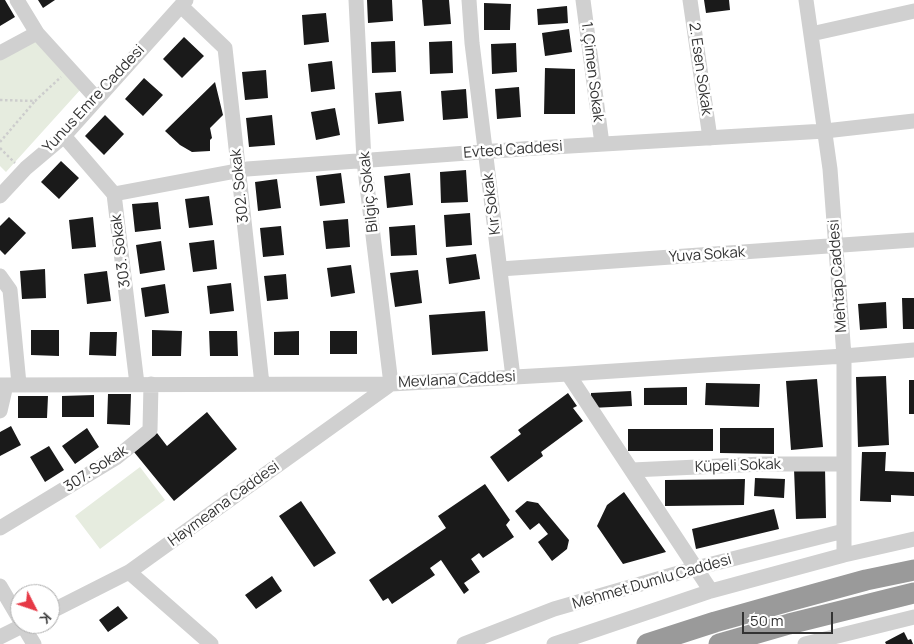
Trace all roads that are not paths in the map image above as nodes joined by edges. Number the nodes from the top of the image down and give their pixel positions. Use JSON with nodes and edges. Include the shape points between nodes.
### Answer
{"nodes":[{"id":1,"x":17,"y":0,"type":"edge"},
{"id":2,"x":356,"y":0,"type":"edge"},
{"id":3,"x":469,"y":0,"type":"edge"},
{"id":4,"x":583,"y":0,"type":"edge"},
{"id":5,"x":690,"y":0,"type":"edge"},
{"id":6,"x":806,"y":0,"type":"edge"},
{"id":7,"x":184,"y":3,"type":"edge"},
{"id":8,"x":914,"y":11,"type":"edge"},
{"id":9,"x":37,"y":33,"type":"junction"},
{"id":10,"x":811,"y":34,"type":"junction"},
{"id":11,"x":0,"y":52,"type":"edge"},
{"id":12,"x":97,"y":99,"type":"junction"},
{"id":13,"x":914,"y":121,"type":"edge"},
{"id":14,"x":825,"y":131,"type":"junction"},
{"id":15,"x":64,"y":136,"type":"junction"},
{"id":16,"x":710,"y":138,"type":"junction"},
{"id":17,"x":602,"y":144,"type":"junction"},
{"id":18,"x":486,"y":152,"type":"junction"},
{"id":19,"x":364,"y":161,"type":"junction"},
{"id":20,"x":238,"y":171,"type":"junction"},
{"id":21,"x":114,"y":194,"type":"junction"},
{"id":22,"x":0,"y":196,"type":"edge"},
{"id":23,"x":914,"y":240,"type":"edge"},
{"id":24,"x":836,"y":246,"type":"junction"},
{"id":25,"x":500,"y":269,"type":"junction"},
{"id":26,"x":0,"y":276,"type":"edge"},
{"id":27,"x":914,"y":350,"type":"edge"},
{"id":28,"x":844,"y":356,"type":"junction"},
{"id":29,"x":568,"y":374,"type":"junction"},
{"id":30,"x":513,"y":378,"type":"junction"},
{"id":31,"x":8,"y":384,"type":"edge"},
{"id":32,"x":144,"y":384,"type":"junction"},
{"id":33,"x":262,"y":384,"type":"junction"},
{"id":34,"x":390,"y":384,"type":"junction"},
{"id":35,"x":0,"y":411,"type":"edge"},
{"id":36,"x":844,"y":464,"type":"junction"},
{"id":37,"x":632,"y":470,"type":"junction"},
{"id":38,"x":0,"y":528,"type":"edge"},
{"id":39,"x":844,"y":531,"type":"junction"},
{"id":40,"x":914,"y":539,"type":"edge"},
{"id":41,"x":844,"y":555,"type":"junction"},
{"id":42,"x":696,"y":568,"type":"junction"},
{"id":43,"x":914,"y":570,"type":"edge"},
{"id":44,"x":129,"y":572,"type":"junction"},
{"id":45,"x":0,"y":586,"type":"edge"},
{"id":46,"x":711,"y":591,"type":"junction"},
{"id":47,"x":914,"y":593,"type":"edge"},
{"id":48,"x":10,"y":602,"type":"edge"},
{"id":49,"x":60,"y":607,"type":"edge"},
{"id":50,"x":914,"y":618,"type":"edge"},
{"id":51,"x":211,"y":644,"type":"edge"},
{"id":52,"x":464,"y":644,"type":"edge"},
{"id":53,"x":554,"y":644,"type":"edge"},
{"id":54,"x":647,"y":644,"type":"edge"},
{"id":55,"x":719,"y":644,"type":"edge"},
{"id":56,"x":805,"y":644,"type":"edge"}],
"edges":[{"from":1,"to":9,"type":"street"},
{"from":2,"to":19,"type":"street","name":"Bilgiç Sokak"},
{"from":3,"to":18,"type":"street","name":"Kır Sokak"},
{"from":4,"to":17,"type":"street","name":"1. Çimen Sokak"},
{"from":5,"to":16,"type":"street","name":"2. Esen Sokak"},
{"from":6,"to":10,"type":"street","name":"Mehtap Caddesi"},
{"from":7,"to":12,"type":"street","name":"Yunus Emre Caddesi"},
{"from":7,"to":20,"type":"street","name":"302. Sokak","via":[[225,48]]},
{"from":8,"to":10,"type":"street"},
{"from":9,"to":11,"type":"street"},
{"from":9,"to":12,"type":"street"},
{"from":10,"to":14,"type":"street","name":"Mehtap Caddesi"},
{"from":12,"to":15,"type":"street","name":"Yunus Emre Caddesi"},
{"from":13,"to":14,"type":"street","name":"Evted Caddesi"},
{"from":14,"to":16,"type":"street","name":"Evted Caddesi"},
{"from":14,"to":24,"type":"street","name":"Mehtap Caddesi"},
{"from":15,"to":21,"type":"street","name":"303. Sokak"},
{"from":15,"to":22,"type":"street","name":"Yunus Emre Caddesi"},
{"from":16,"to":17,"type":"street","name":"Evted Caddesi"},
{"from":17,"to":18,"type":"street","name":"Evted Caddesi"},
{"from":18,"to":19,"type":"street","name":"Evted Caddesi"},
{"from":18,"to":25,"type":"street","name":"Kır Sokak"},
{"from":19,"to":20,"type":"street","name":"Evted Caddesi"},
{"from":19,"to":34,"type":"street","name":"Bilgiç Sokak"},
{"from":20,"to":21,"type":"street","name":"Evted Caddesi"},
{"from":20,"to":33,"type":"street","name":"302. Sokak"},
{"from":21,"to":32,"type":"street","name":"303. Sokak"},
{"from":23,"to":24,"type":"street","name":"Yuva Sokak"},
{"from":24,"to":25,"type":"street","name":"Yuva Sokak"},
{"from":24,"to":28,"type":"street","name":"Mehtap Caddesi"},
{"from":25,"to":30,"type":"street","name":"Kır Sokak"},
{"from":26,"to":31,"type":"street","via":[[10,290]]},
{"from":27,"to":28,"type":"street","name":"Mevlana Caddesi"},
{"from":28,"to":29,"type":"street","name":"Mevlana Caddesi"},
{"from":28,"to":36,"type":"street","name":"Mehtap Caddesi"},
{"from":29,"to":30,"type":"street","name":"Mevlana Caddesi"},
{"from":29,"to":37,"type":"street"},
{"from":30,"to":34,"type":"street","name":"Mevlana Caddesi"},
{"from":31,"to":32,"type":"street","name":"Mevlana Caddesi"},
{"from":31,"to":35,"type":"street"},
{"from":32,"to":33,"type":"street","name":"Mevlana Caddesi"},
{"from":32,"to":38,"type":"street","name":"307. Sokak","via":[[150,430],[117,457]]},
{"from":33,"to":34,"type":"street","name":"Mevlana Caddesi"},
{"from":34,"to":44,"type":"street","name":"Haymeana Caddesi"},
{"from":36,"to":37,"type":"street","name":"Küpeli Sokak"},
{"from":36,"to":39,"type":"street","name":"Mehtap Caddesi"},
{"from":37,"to":42,"type":"street"},
{"from":39,"to":41,"type":"street","name":"Mehtap Caddesi"},
{"from":39,"to":42,"type":"street","name":"Mehmet Dumlu Caddesi"},
{"from":40,"to":41,"type":"street"},
{"from":41,"to":46,"type":"street"},
{"from":42,"to":46,"type":"street"},
{"from":42,"to":52,"type":"street","name":"Mehmet Dumlu Caddesi","via":[[554,609]]},
{"from":43,"to":54,"type":"highway","via":[[866,580]]},
{"from":44,"to":49,"type":"street","name":"Haymeana Caddesi"},
{"from":44,"to":51,"type":"street"},
{"from":45,"to":48,"type":"street"},
{"from":46,"to":53,"type":"street"},
{"from":47,"to":55,"type":"highway"},
{"from":50,"to":56,"type":"street"}]}
